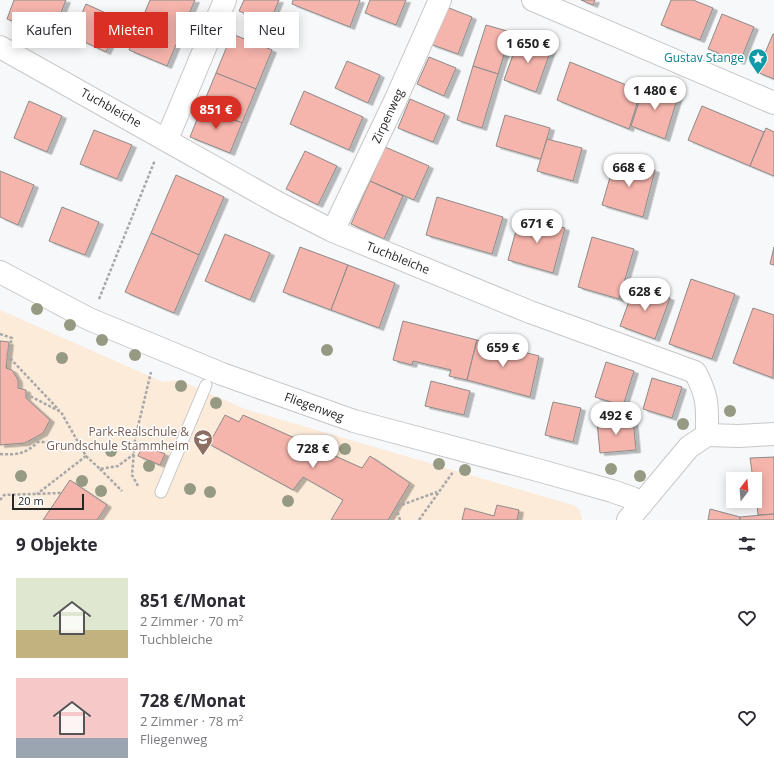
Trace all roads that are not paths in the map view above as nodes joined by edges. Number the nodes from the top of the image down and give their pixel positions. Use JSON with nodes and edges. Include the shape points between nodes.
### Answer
{"nodes":[{"id":1,"x":225,"y":0,"type":"edge"},
{"id":2,"x":440,"y":0,"type":"edge"},
{"id":3,"x":533,"y":0,"type":"edge"},
{"id":4,"x":0,"y":47,"type":"edge"},
{"id":5,"x":774,"y":103,"type":"edge"},
{"id":6,"x":167,"y":139,"type":"junction"},
{"id":7,"x":333,"y":231,"type":"junction"},
{"id":8,"x":0,"y":272,"type":"edge"},
{"id":9,"x":206,"y":385,"type":"dead end"},
{"id":10,"x":774,"y":434,"type":"edge"},
{"id":11,"x":707,"y":435,"type":"junction"},
{"id":12,"x":161,"y":492,"type":"dead end"},
{"id":13,"x":634,"y":512,"type":"edge"}],
"edges":[{"from":1,"to":6,"type":"street"},
{"from":2,"to":7,"type":"street","name":"Zirpenweg"},
{"from":3,"to":5,"type":"street"},
{"from":4,"to":6,"type":"street","name":"Tuchbleiche"},
{"from":6,"to":7,"type":"street","name":"Tuchbleiche","via":[[278,203]]},
{"from":7,"to":11,"type":"street","name":"Tuchbleiche","via":[[530,312],[694,372],[705,390],[708,402]]},
{"from":8,"to":13,"type":"street","name":"Fliegenweg","via":[[89,319],[222,374],[354,421],[612,491],[632,498]]},
{"from":9,"to":12,"type":"lane"},
{"from":10,"to":11,"type":"street"},
{"from":11,"to":13,"type":"street","via":[[689,447]]}]}
